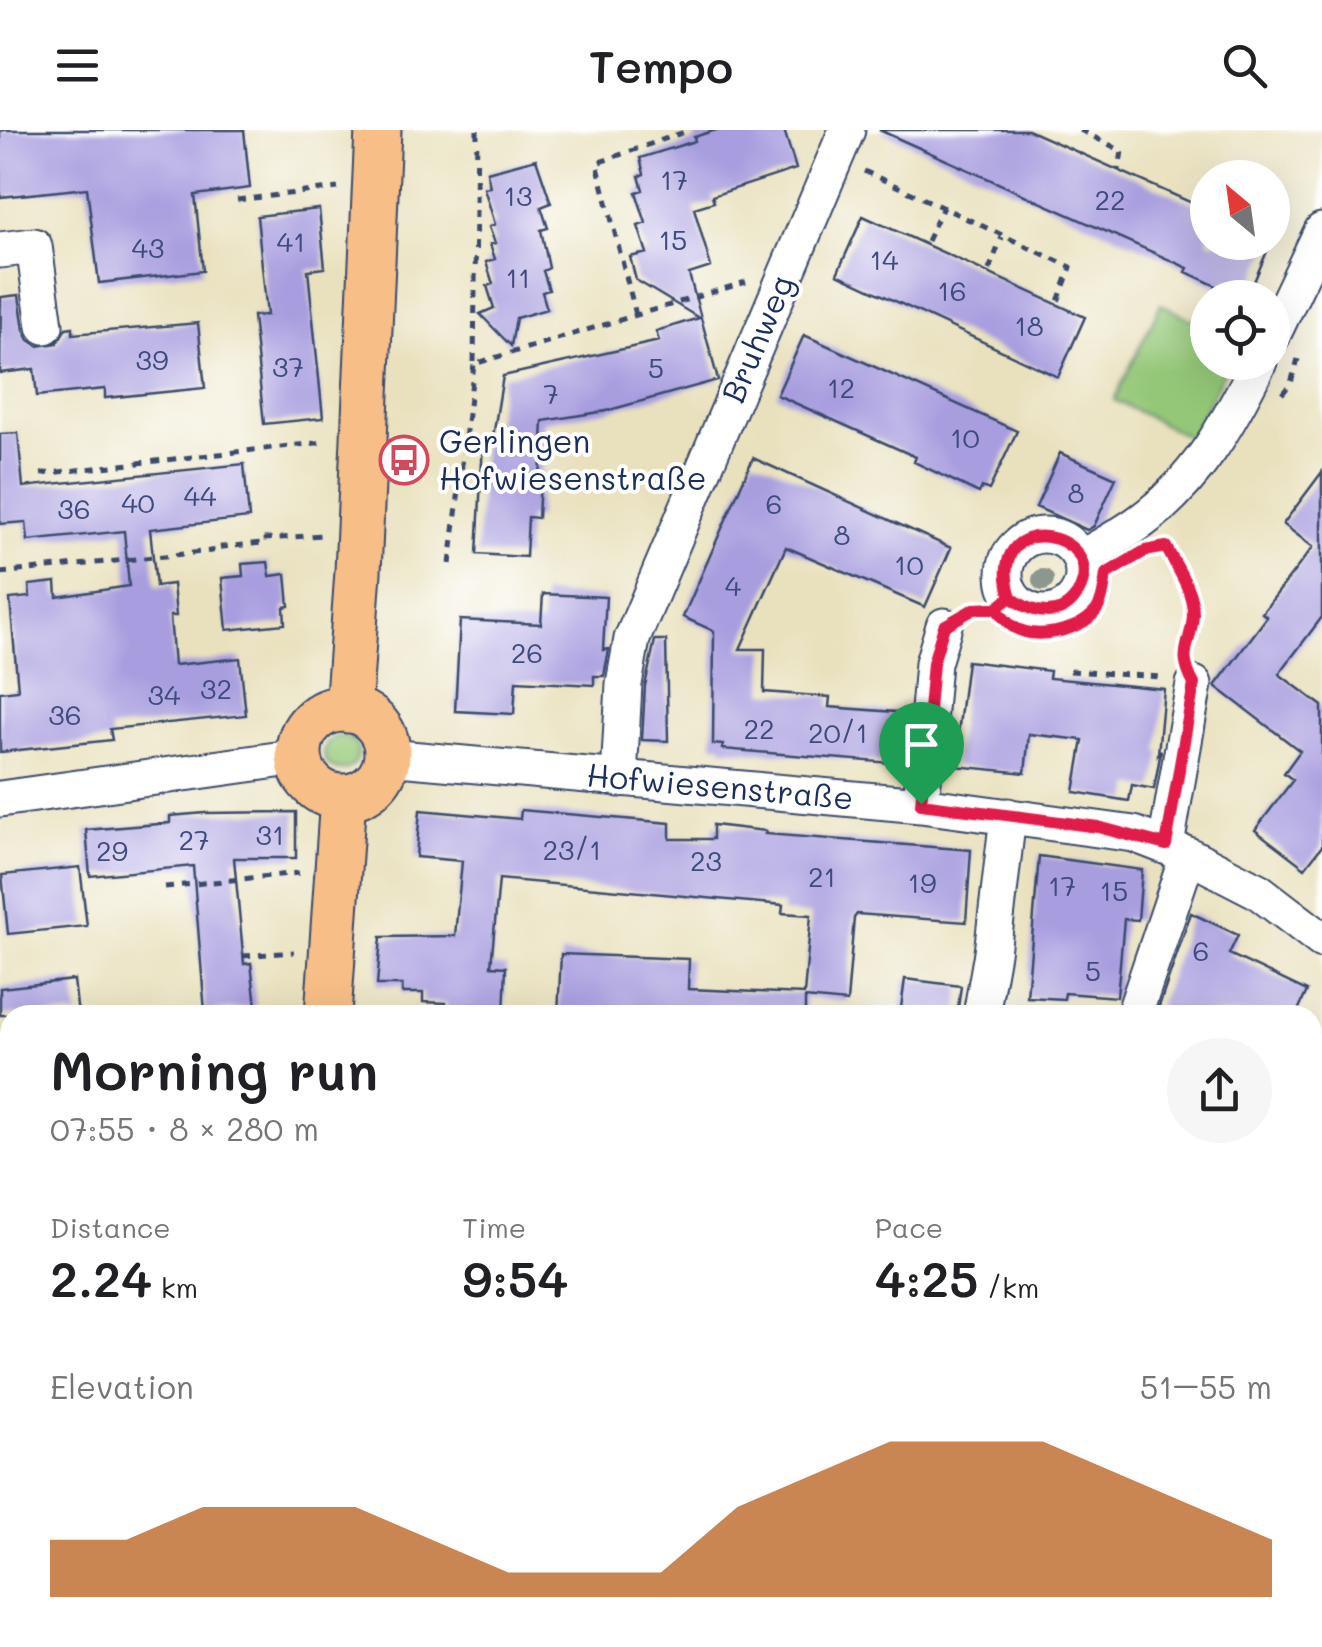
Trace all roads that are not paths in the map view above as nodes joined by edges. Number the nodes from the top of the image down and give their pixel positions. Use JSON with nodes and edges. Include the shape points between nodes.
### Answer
{"nodes":[{"id":1,"x":378,"y":130,"type":"edge"},
{"id":2,"x":840,"y":144,"type":"edge"},
{"id":3,"x":1322,"y":231,"type":"edge"},
{"id":4,"x":0,"y":250,"type":"edge"},
{"id":5,"x":45,"y":326,"type":"dead end"},
{"id":6,"x":1290,"y":332,"type":"edge"},
{"id":7,"x":1250,"y":380,"type":"edge"},
{"id":8,"x":1093,"y":567,"type":"junction"},
{"id":9,"x":944,"y":626,"type":"road end"},
{"id":10,"x":1193,"y":681,"type":"road end"},
{"id":11,"x":348,"y":710,"type":"junction"},
{"id":12,"x":298,"y":757,"type":"junction"},
{"id":13,"x":387,"y":757,"type":"junction"},
{"id":14,"x":619,"y":779,"type":"junction"},
{"id":15,"x":342,"y":798,"type":"junction"},
{"id":16,"x":0,"y":799,"type":"edge"},
{"id":17,"x":921,"y":804,"type":"junction"},
{"id":18,"x":1008,"y":816,"type":"junction"},
{"id":19,"x":1177,"y":850,"type":"junction"},
{"id":20,"x":1322,"y":940,"type":"edge"},
{"id":21,"x":329,"y":1005,"type":"edge"},
{"id":22,"x":983,"y":1005,"type":"edge"},
{"id":23,"x":1137,"y":1005,"type":"edge"}],
"edges":[{"from":1,"to":11,"type":"main road"},
{"from":2,"to":14,"type":"street","name":"Bruhweg","via":[[632,639]]},
{"from":3,"to":6,"type":"street"},
{"from":4,"to":5,"type":"street","via":[[34,246]]},
{"from":7,"to":8,"type":"street","via":[[1230,422],[1190,476]]},
{"from":8,"to":8,"type":"street","via":[[1067,542],[1046,534],[1025,539],[1009,554],[1003,602],[1044,614],[1062,609]]},
{"from":9,"to":17,"type":"street","via":[[933,663]]},
{"from":10,"to":19,"type":"street"},
{"from":11,"to":12,"type":"main road","via":[[318,716]]},
{"from":11,"to":13,"type":"main road","via":[[381,730]]},
{"from":12,"to":15,"type":"main road","via":[[308,781]]},
{"from":12,"to":16,"type":"street"},
{"from":13,"to":14,"type":"street","name":"Hofwiesenstraße"},
{"from":13,"to":15,"type":"main road","via":[[378,781]]},
{"from":14,"to":17,"type":"street","name":"Hofwiesenstraße"},
{"from":15,"to":21,"type":"main road"},
{"from":17,"to":18,"type":"street","name":"Hofwiesenstraße"},
{"from":18,"to":19,"type":"street","name":"Hofwiesenstraße","via":[[1098,827]]},
{"from":18,"to":22,"type":"street"},
{"from":19,"to":20,"type":"street","name":"Hofwiesenstraße","via":[[1258,891]]},
{"from":19,"to":23,"type":"street"}]}
